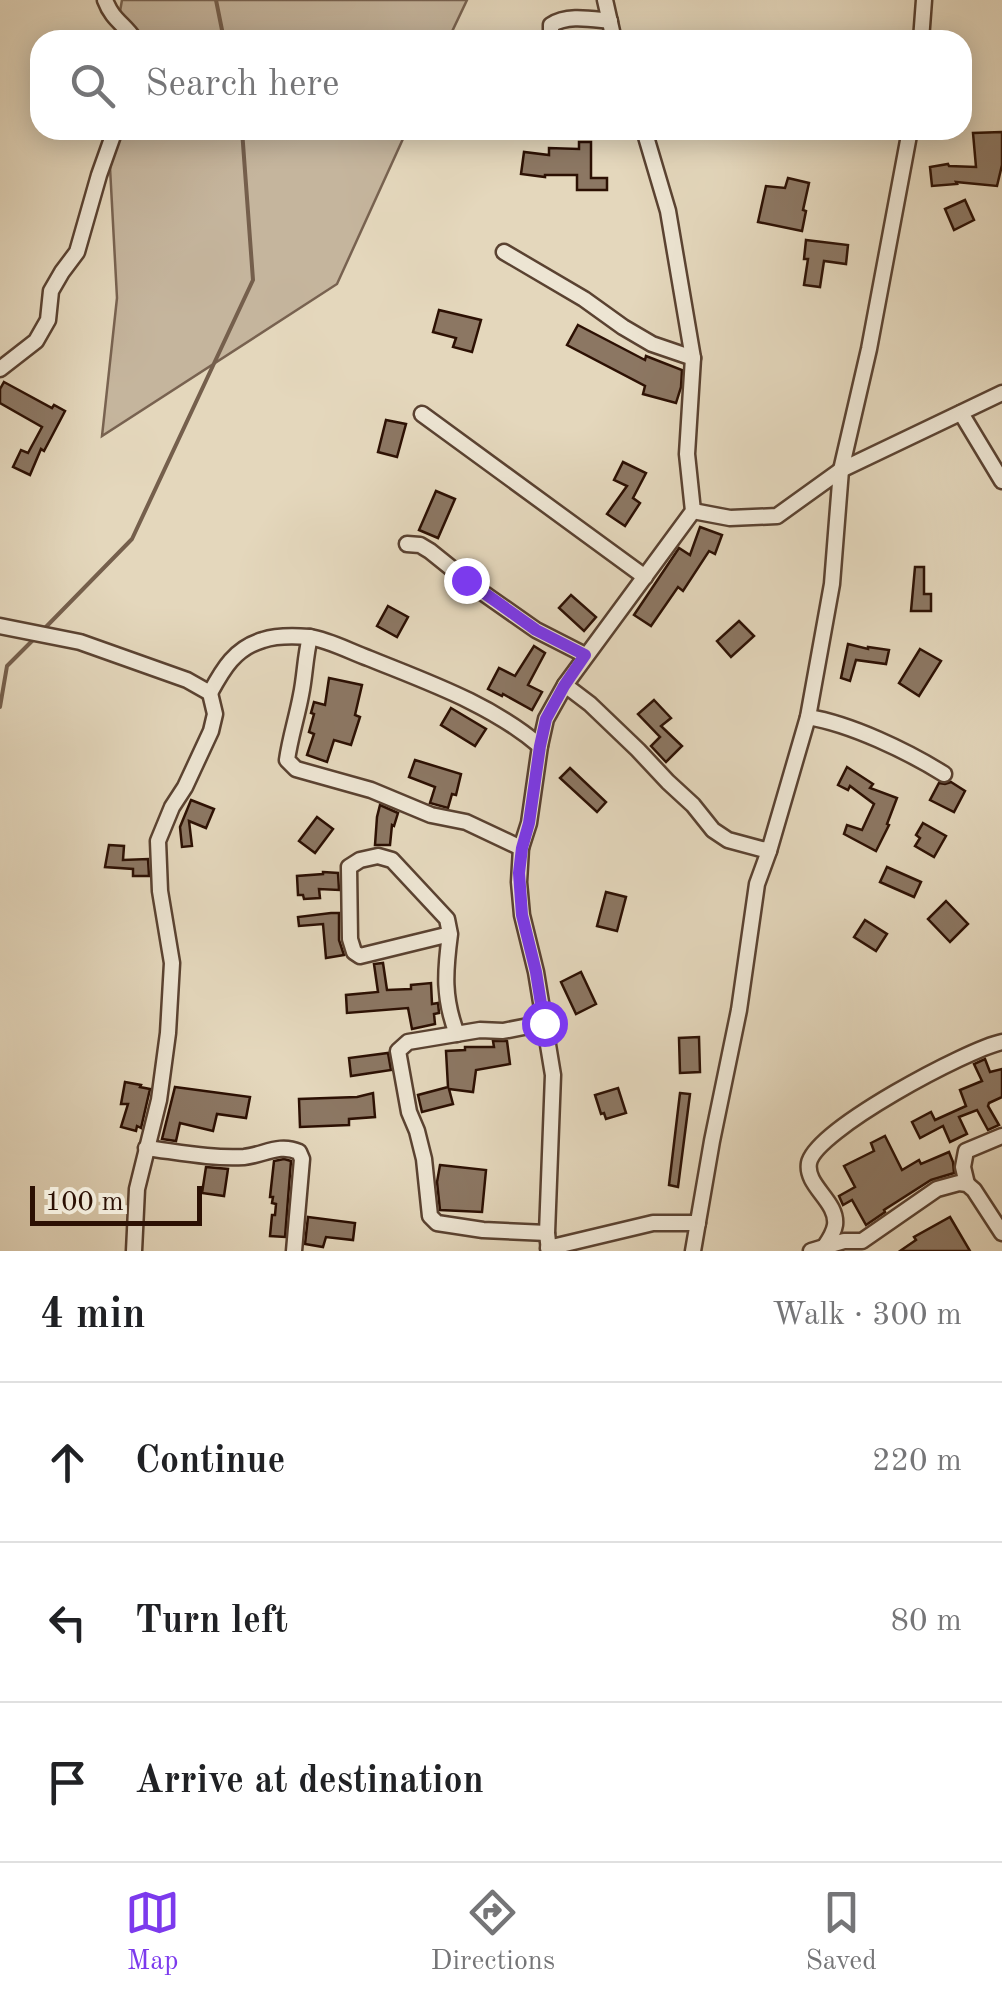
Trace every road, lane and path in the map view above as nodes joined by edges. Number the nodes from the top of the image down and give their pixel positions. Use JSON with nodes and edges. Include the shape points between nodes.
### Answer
{"nodes":[{"id":1,"x":105,"y":0,"type":"edge"},
{"id":2,"x":605,"y":0,"type":"edge"},
{"id":3,"x":924,"y":0,"type":"edge"},
{"id":4,"x":610,"y":20,"type":"junction"},
{"id":5,"x":125,"y":30,"type":"edge"},
{"id":6,"x":550,"y":30,"type":"edge"},
{"id":7,"x":612,"y":30,"type":"edge"},
{"id":8,"x":922,"y":30,"type":"edge"},
{"id":9,"x":112,"y":140,"type":"edge"},
{"id":10,"x":647,"y":140,"type":"edge"},
{"id":11,"x":908,"y":140,"type":"edge"},
{"id":12,"x":504,"y":252,"type":"dead end"},
{"id":13,"x":694,"y":358,"type":"junction"},
{"id":14,"x":0,"y":368,"type":"edge"},
{"id":15,"x":1002,"y":393,"type":"edge"},
{"id":16,"x":961,"y":413,"type":"junction"},
{"id":17,"x":422,"y":414,"type":"dead end"},
{"id":18,"x":841,"y":470,"type":"junction"},
{"id":19,"x":1002,"y":480,"type":"edge"},
{"id":20,"x":693,"y":511,"type":"junction"},
{"id":21,"x":407,"y":544,"type":"dead end"},
{"id":22,"x":645,"y":577,"type":"junction"},
{"id":23,"x":0,"y":626,"type":"edge"},
{"id":24,"x":310,"y":638,"type":"junction"},
{"id":25,"x":585,"y":655,"type":"junction"},
{"id":26,"x":564,"y":686,"type":"junction"},
{"id":27,"x":210,"y":693,"type":"junction"},
{"id":28,"x":808,"y":716,"type":"junction"},
{"id":29,"x":540,"y":746,"type":"junction"},
{"id":30,"x":944,"y":774,"type":"dead end"},
{"id":31,"x":522,"y":848,"type":"junction"},
{"id":32,"x":769,"y":850,"type":"junction"},
{"id":33,"x":450,"y":934,"type":"junction"},
{"id":34,"x":544,"y":1023,"type":"junction"},
{"id":35,"x":457,"y":1034,"type":"junction"},
{"id":36,"x":1002,"y":1042,"type":"edge"},
{"id":37,"x":1002,"y":1136,"type":"edge"},
{"id":38,"x":146,"y":1148,"type":"junction"},
{"id":39,"x":967,"y":1184,"type":"junction"},
{"id":40,"x":698,"y":1223,"type":"junction"},
{"id":41,"x":1002,"y":1233,"type":"edge"},
{"id":42,"x":548,"y":1244,"type":"edge"},
{"id":43,"x":818,"y":1248,"type":"edge"},
{"id":44,"x":134,"y":1251,"type":"edge"},
{"id":45,"x":294,"y":1251,"type":"edge"},
{"id":46,"x":693,"y":1251,"type":"edge"}],
"edges":[{"from":1,"to":5,"type":"street"},
{"from":2,"to":4,"type":"street"},
{"from":3,"to":8,"type":"street"},
{"from":4,"to":6,"type":"street","via":[[558,20]]},
{"from":4,"to":7,"type":"street"},
{"from":9,"to":14,"type":"street","via":[[77,252],[51,292],[48,320],[36,341]]},
{"from":10,"to":13,"type":"street","via":[[668,212]]},
{"from":11,"to":18,"type":"street"},
{"from":12,"to":13,"type":"street","via":[[652,344]]},
{"from":13,"to":20,"type":"street","via":[[687,454]]},
{"from":15,"to":16,"type":"street"},
{"from":16,"to":18,"type":"street"},
{"from":16,"to":19,"type":"street"},
{"from":17,"to":22,"type":"street"},
{"from":18,"to":20,"type":"street","via":[[777,516]]},
{"from":18,"to":28,"type":"street","via":[[832,584]]},
{"from":20,"to":22,"type":"street"},
{"from":21,"to":25,"type":"street","via":[[430,551],[536,630]]},
{"from":22,"to":25,"type":"street"},
{"from":23,"to":27,"type":"street","via":[[80,642]]},
{"from":24,"to":27,"type":"street","via":[[264,639],[238,652]]},
{"from":24,"to":29,"type":"street","via":[[437,686]]},
{"from":24,"to":31,"type":"street","via":[[289,740],[287,760],[296,769],[466,822]]},
{"from":25,"to":26,"type":"street"},
{"from":26,"to":29,"type":"street"},
{"from":26,"to":32,"type":"street","via":[[638,750],[713,830]]},
{"from":27,"to":38,"type":"street","via":[[211,731],[158,842],[172,963],[159,1100]]},
{"from":28,"to":30,"type":"street"},
{"from":28,"to":32,"type":"street"},
{"from":29,"to":31,"type":"street"},
{"from":31,"to":34,"type":"street","via":[[522,915]]},
{"from":32,"to":40,"type":"street","via":[[757,884]]},
{"from":33,"to":33,"type":"street","via":[[360,956],[354,952],[350,867],[378,856],[392,860],[447,919]]},
{"from":33,"to":35,"type":"street","via":[[446,989]]},
{"from":34,"to":35,"type":"street"},
{"from":34,"to":42,"type":"street","via":[[553,1075]]},
{"from":35,"to":42,"type":"street","via":[[408,1042],[398,1051],[430,1216],[437,1223]]},
{"from":36,"to":43,"type":"street","via":[[945,1065],[821,1143],[808,1168],[835,1223]]},
{"from":37,"to":39,"type":"street","via":[[966,1150]]},
{"from":38,"to":44,"type":"street"},
{"from":38,"to":45,"type":"street","via":[[247,1157],[289,1148],[300,1152]]},
{"from":39,"to":41,"type":"street"},
{"from":39,"to":43,"type":"street","via":[[937,1189],[862,1241]]},
{"from":40,"to":42,"type":"street","via":[[654,1224]]},
{"from":40,"to":46,"type":"street"}]}
